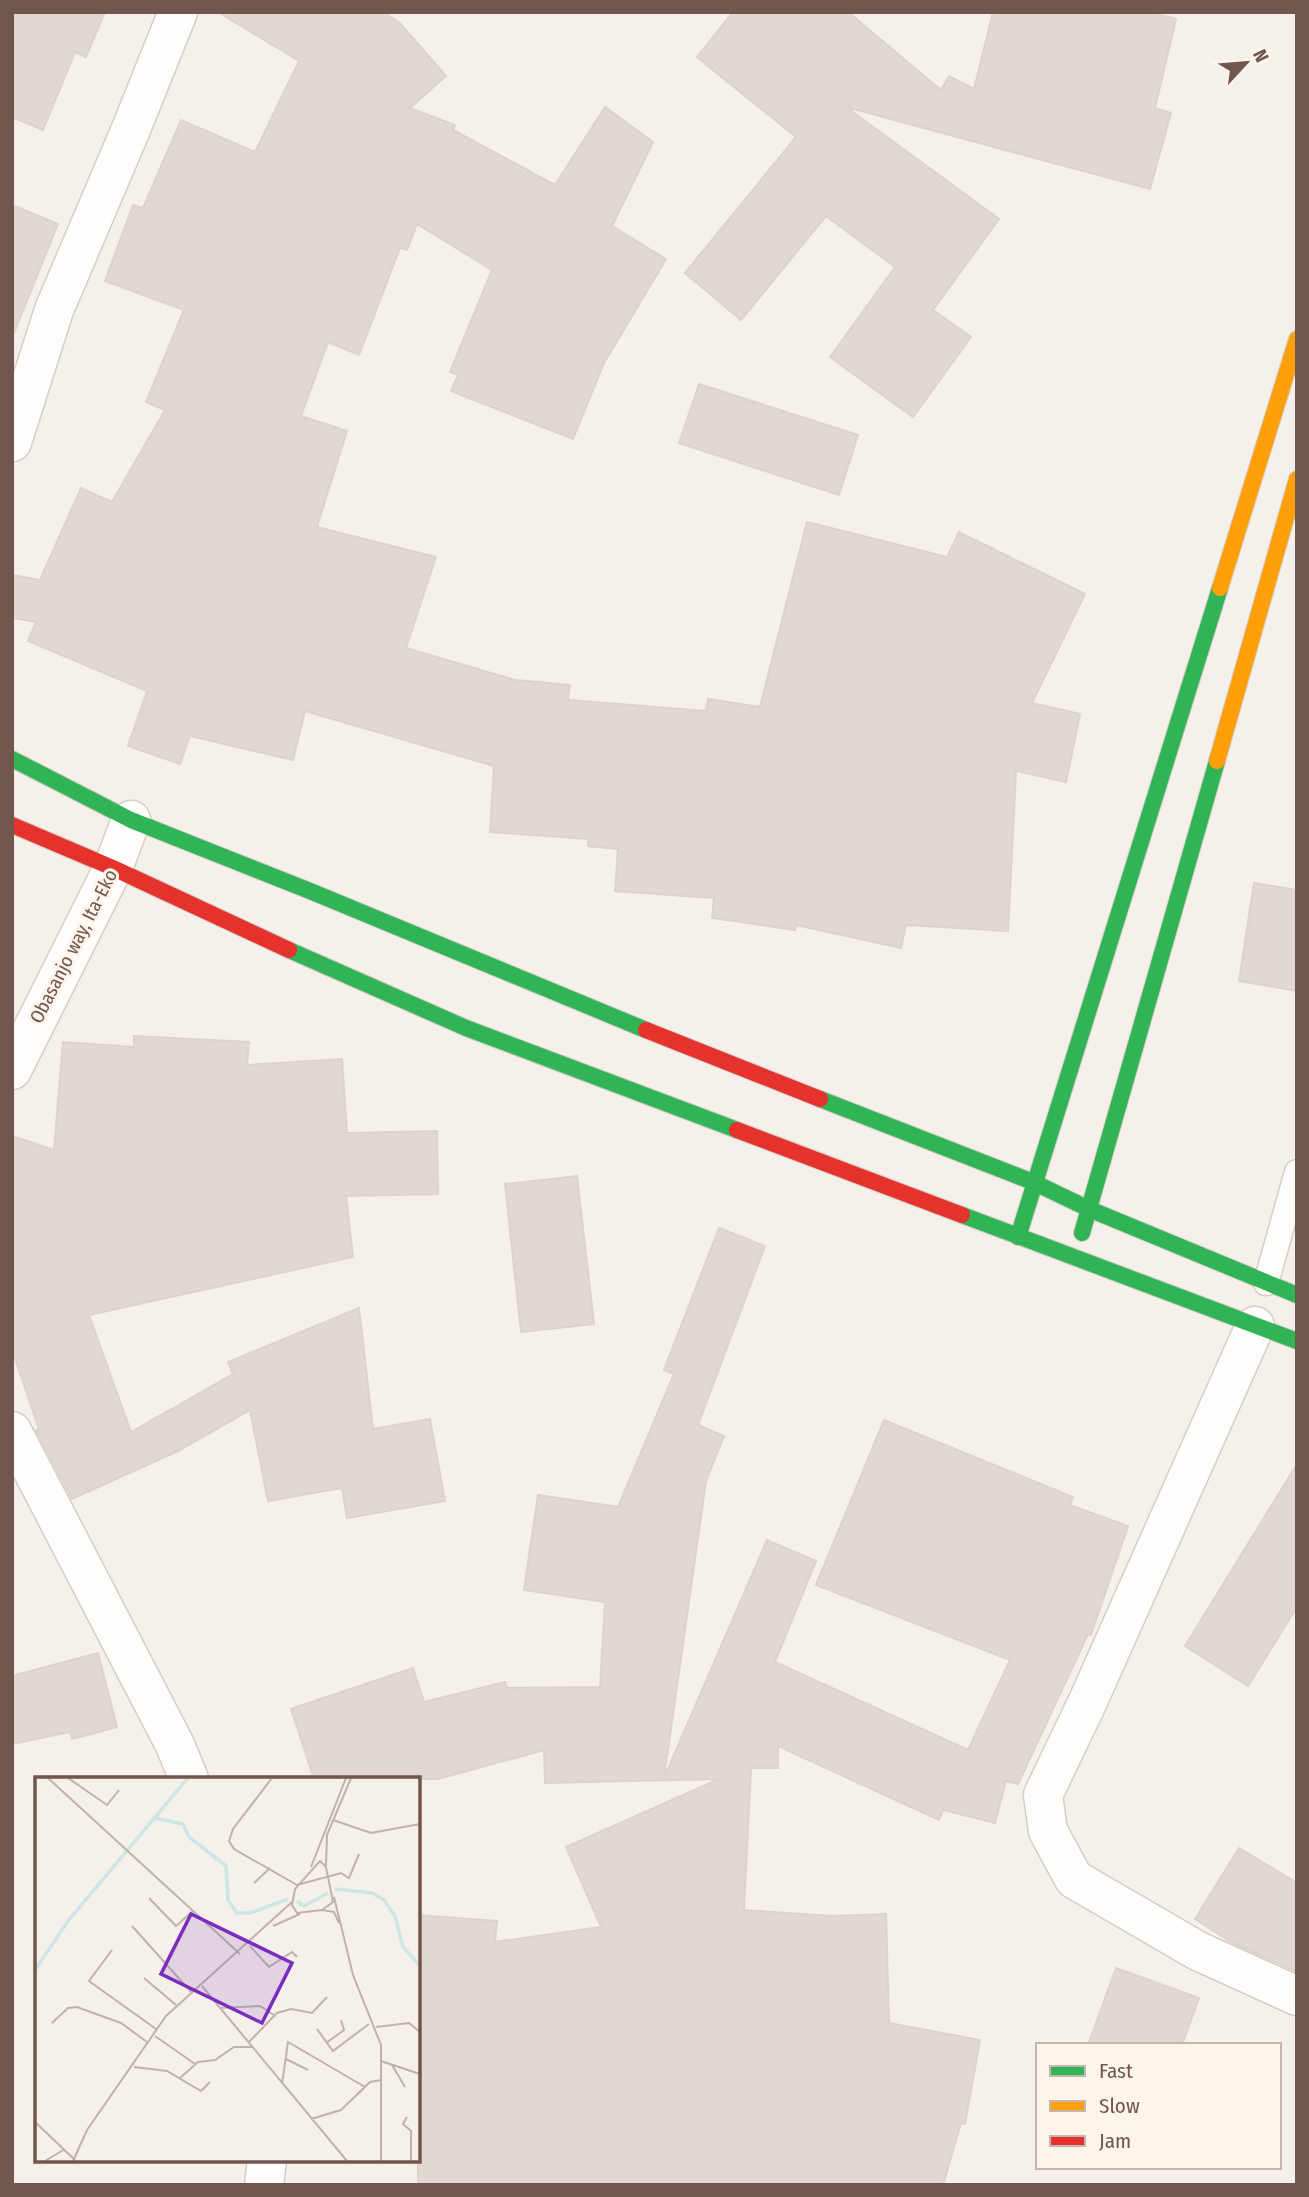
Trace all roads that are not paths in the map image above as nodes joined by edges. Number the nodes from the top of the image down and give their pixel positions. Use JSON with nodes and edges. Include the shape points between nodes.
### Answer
{"nodes":[{"id":1,"x":178,"y":12,"type":"edge"},
{"id":2,"x":1297,"y":339,"type":"edge"},
{"id":3,"x":12,"y":442,"type":"edge"},
{"id":4,"x":1297,"y":478,"type":"edge"},
{"id":5,"x":12,"y":759,"type":"edge"},
{"id":6,"x":131,"y":821,"type":"junction"},
{"id":7,"x":12,"y":825,"type":"edge"},
{"id":8,"x":113,"y":868,"type":"junction"},
{"id":9,"x":12,"y":1070,"type":"edge"},
{"id":10,"x":1297,"y":1172,"type":"edge"},
{"id":11,"x":1034,"y":1182,"type":"junction"},
{"id":12,"x":1089,"y":1209,"type":"junction"},
{"id":13,"x":1018,"y":1237,"type":"junction"},
{"id":14,"x":1074,"y":1258,"type":"junction"},
{"id":15,"x":1266,"y":1283,"type":"junction"},
{"id":16,"x":1297,"y":1295,"type":"edge"},
{"id":17,"x":1255,"y":1326,"type":"junction"},
{"id":18,"x":1297,"y":1341,"type":"edge"},
{"id":19,"x":12,"y":1431,"type":"edge"},
{"id":20,"x":188,"y":1777,"type":"edge"},
{"id":21,"x":1297,"y":1996,"type":"edge"},
{"id":22,"x":267,"y":2162,"type":"edge"},
{"id":23,"x":264,"y":2185,"type":"edge"}],
"edges":[{"from":1,"to":3,"type":"street","via":[[54,310]]},
{"from":2,"to":11,"type":"main road"},
{"from":4,"to":12,"type":"main road"},
{"from":5,"to":6,"type":"main road"},
{"from":6,"to":8,"type":"street","name":"Obasanjo way, Ita-Eko"},
{"from":6,"to":11,"type":"main road"},
{"from":7,"to":8,"type":"main road"},
{"from":8,"to":9,"type":"street","name":"Obasanjo way, Ita-Eko"},
{"from":8,"to":13,"type":"main road","via":[[466,1028]]},
{"from":10,"to":15,"type":"lane"},
{"from":11,"to":12,"type":"main road"},
{"from":11,"to":13,"type":"main road"},
{"from":12,"to":14,"type":"main road"},
{"from":12,"to":15,"type":"main road"},
{"from":13,"to":14,"type":"main road"},
{"from":14,"to":17,"type":"main road"},
{"from":15,"to":16,"type":"main road"},
{"from":17,"to":18,"type":"main road"},
{"from":17,"to":21,"type":"street","via":[[1043,1795],[1048,1831],[1074,1879],[1198,1951]]},
{"from":19,"to":20,"type":"street","via":[[176,1745]]},
{"from":22,"to":23,"type":"street"}]}
